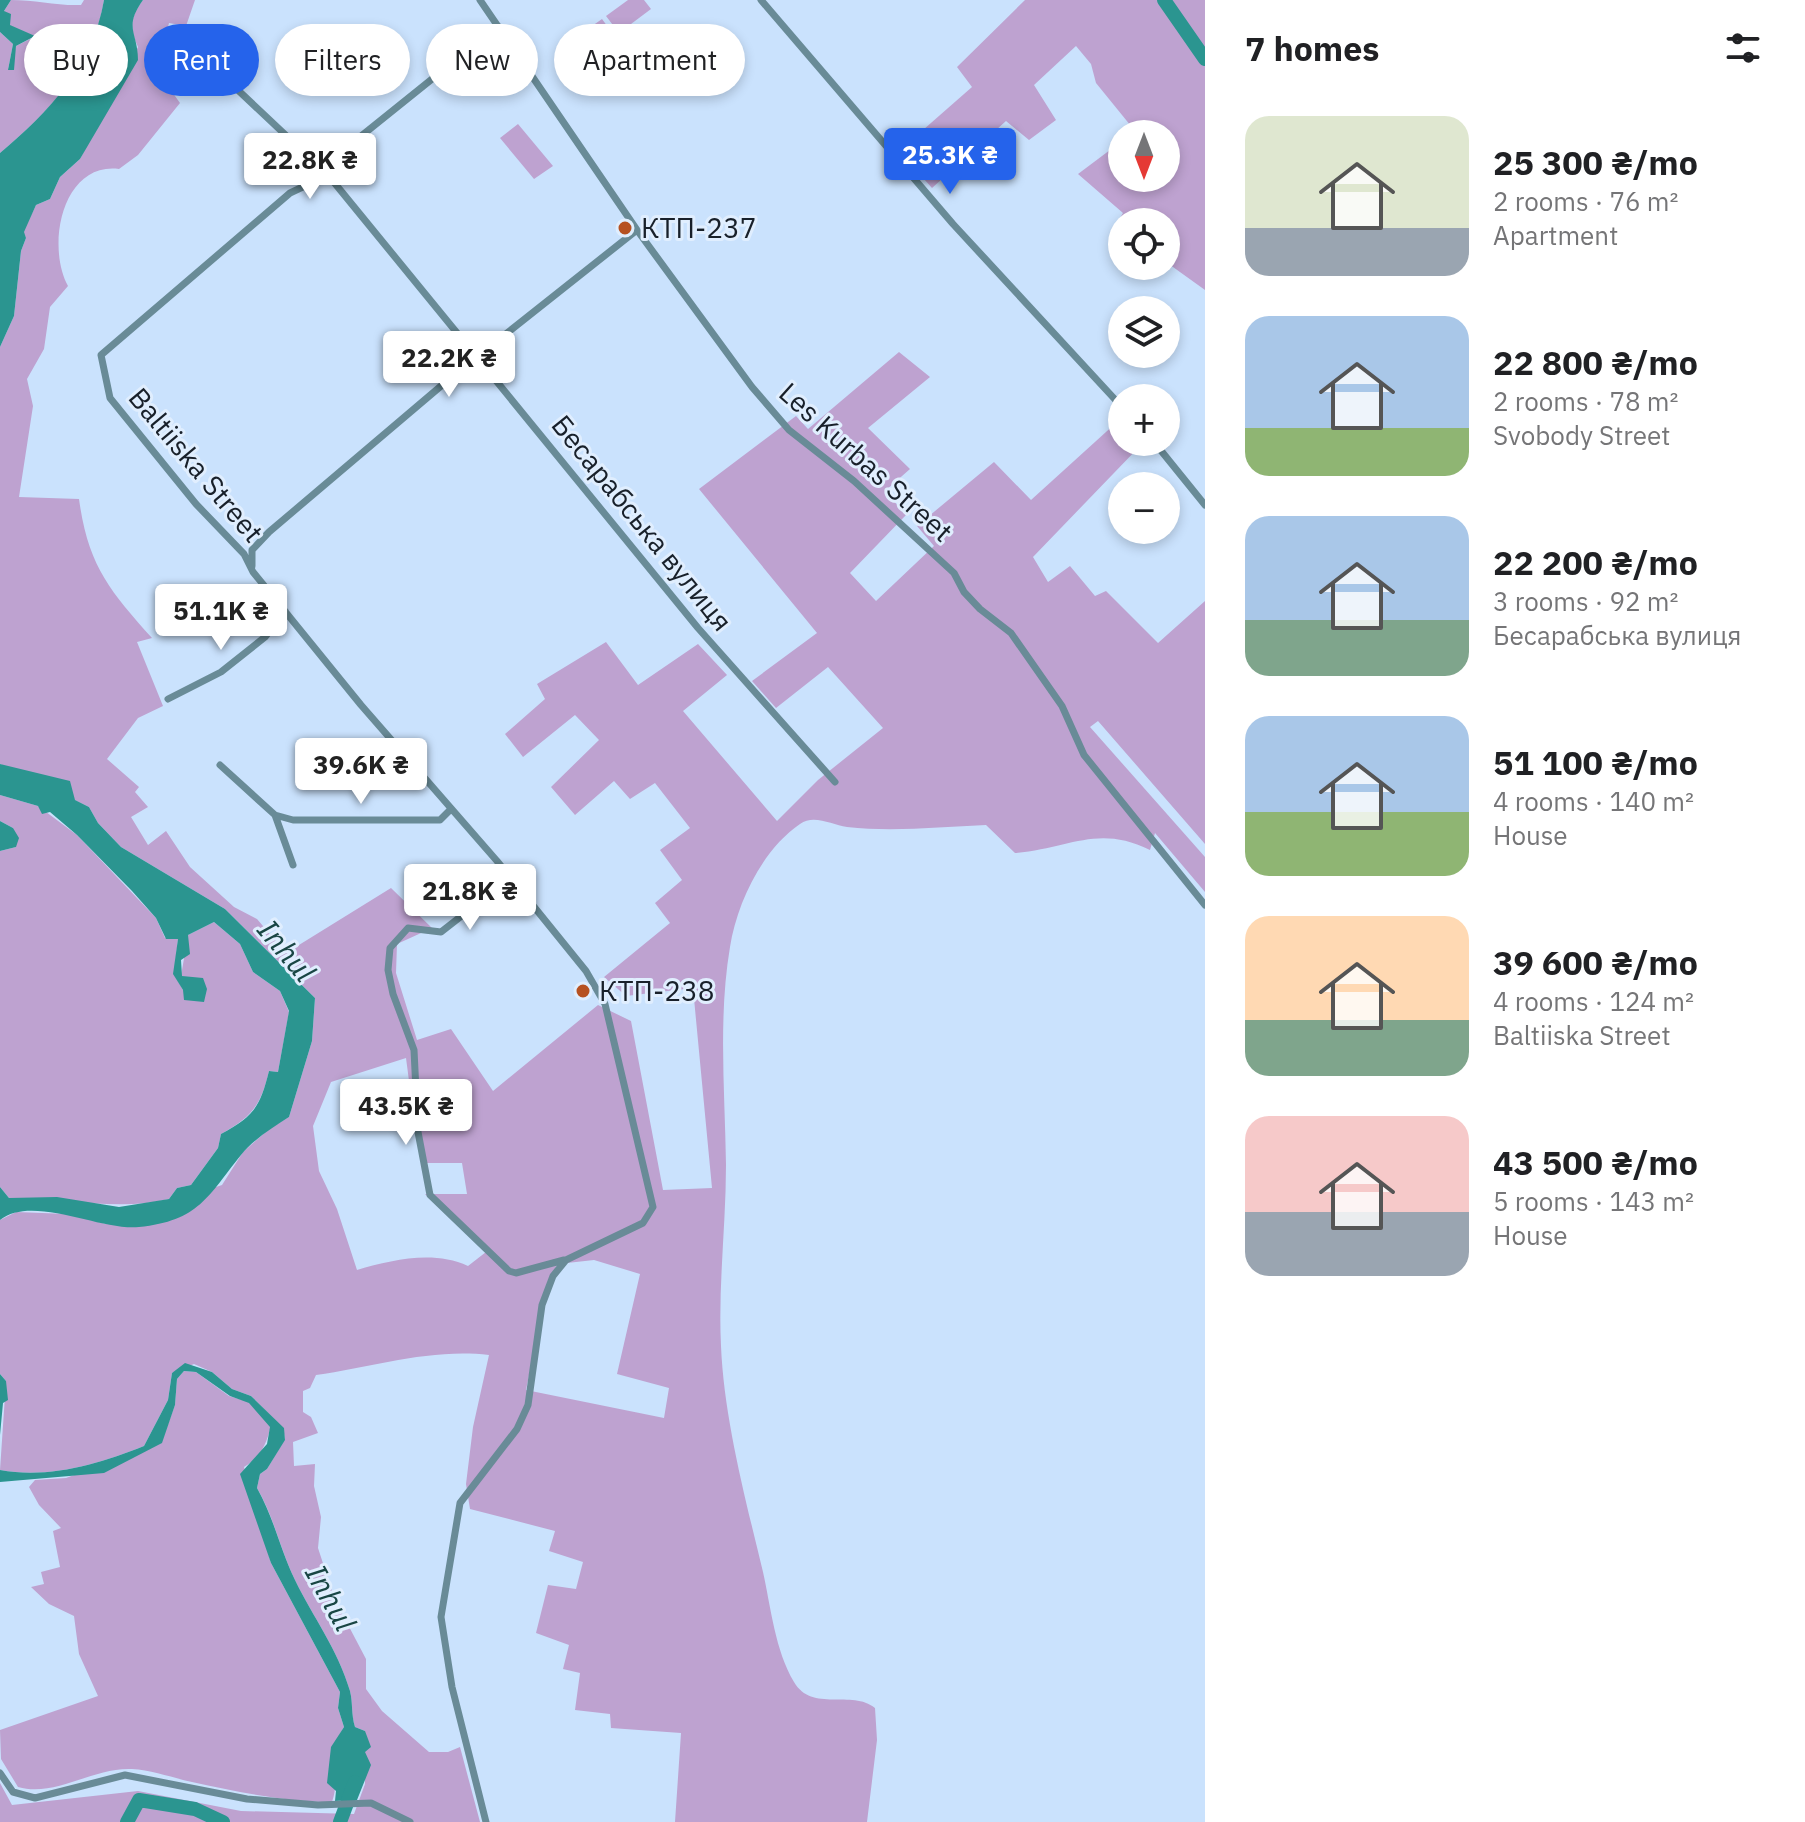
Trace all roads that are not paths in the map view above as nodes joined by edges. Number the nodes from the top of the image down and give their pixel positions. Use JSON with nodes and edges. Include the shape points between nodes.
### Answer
{"nodes":[{"id":1,"x":480,"y":0,"type":"edge"},
{"id":2,"x":761,"y":0,"type":"edge"},
{"id":3,"x":497,"y":24,"type":"edge"},
{"id":4,"x":426,"y":84,"type":"edge"},
{"id":5,"x":538,"y":85,"type":"edge"},
{"id":6,"x":244,"y":96,"type":"edge"},
{"id":7,"x":328,"y":175,"type":"junction"},
{"id":8,"x":637,"y":230,"type":"junction"},
{"id":9,"x":477,"y":358,"type":"junction"},
{"id":10,"x":1108,"y":392,"type":"edge"},
{"id":11,"x":1165,"y":456,"type":"edge"},
{"id":12,"x":1205,"y":505,"type":"edge"},
{"id":13,"x":253,"y":572,"type":"junction"},
{"id":14,"x":285,"y":611,"type":"junction"},
{"id":15,"x":168,"y":699,"type":"dead end"},
{"id":16,"x":220,"y":765,"type":"dead end"},
{"id":17,"x":835,"y":782,"type":"dead end"},
{"id":18,"x":451,"y":809,"type":"junction"},
{"id":19,"x":275,"y":815,"type":"junction"},
{"id":20,"x":293,"y":865,"type":"dead end"},
{"id":21,"x":510,"y":878,"type":"junction"},
{"id":22,"x":1205,"y":905,"type":"edge"},
{"id":23,"x":566,"y":1260,"type":"junction"},
{"id":24,"x":0,"y":1773,"type":"edge"},
{"id":25,"x":410,"y":1822,"type":"edge"},
{"id":26,"x":486,"y":1822,"type":"edge"}],
"edges":[{"from":1,"to":3,"type":"street","name":"Les Kurbas Street"},
{"from":2,"to":10,"type":"street","via":[[953,224]]},
{"from":4,"to":7,"type":"street","via":[[345,149]]},
{"from":5,"to":8,"type":"street","name":"Les Kurbas Street"},
{"from":6,"to":7,"type":"street","name":"Бесарабська вулиця"},
{"from":7,"to":9,"type":"street","name":"Бесарабська вулиця"},
{"from":7,"to":13,"type":"street","name":"Baltiiska Street","via":[[290,193],[101,355],[110,398],[244,554]]},
{"from":8,"to":9,"type":"street"},
{"from":8,"to":22,"type":"street","name":"Les Kurbas Street","via":[[789,430],[854,481],[954,573],[980,609],[1011,633],[1062,706],[1084,755]]},
{"from":9,"to":13,"type":"street","via":[[269,532],[252,550]]},
{"from":9,"to":17,"type":"street","name":"Бесарабська вулиця","via":[[698,628]]},
{"from":11,"to":12,"type":"street"},
{"from":13,"to":14,"type":"street","name":"Baltiiska Street"},
{"from":14,"to":15,"type":"street","via":[[265,637],[221,672]]},
{"from":14,"to":18,"type":"street","name":"Baltiiska Street"},
{"from":16,"to":19,"type":"street"},
{"from":18,"to":19,"type":"street","via":[[440,820],[293,820]]},
{"from":18,"to":21,"type":"street","name":"Baltiiska Street"},
{"from":19,"to":20,"type":"street"},
{"from":21,"to":23,"type":"street","name":"Baltiiska Street","via":[[586,971],[605,1004],[653,1207],[643,1223]]},
{"from":21,"to":23,"type":"street","name":"Baltiiska Street","via":[[441,932],[408,928],[390,948],[388,970],[414,1050],[418,1132],[430,1195],[509,1271]]},
{"from":23,"to":26,"type":"street","via":[[542,1305],[528,1405],[517,1429],[465,1494],[441,1617],[452,1687]]},
{"from":24,"to":25,"type":"street","via":[[13,1792],[35,1798],[125,1775],[247,1799],[360,1802]]}]}
